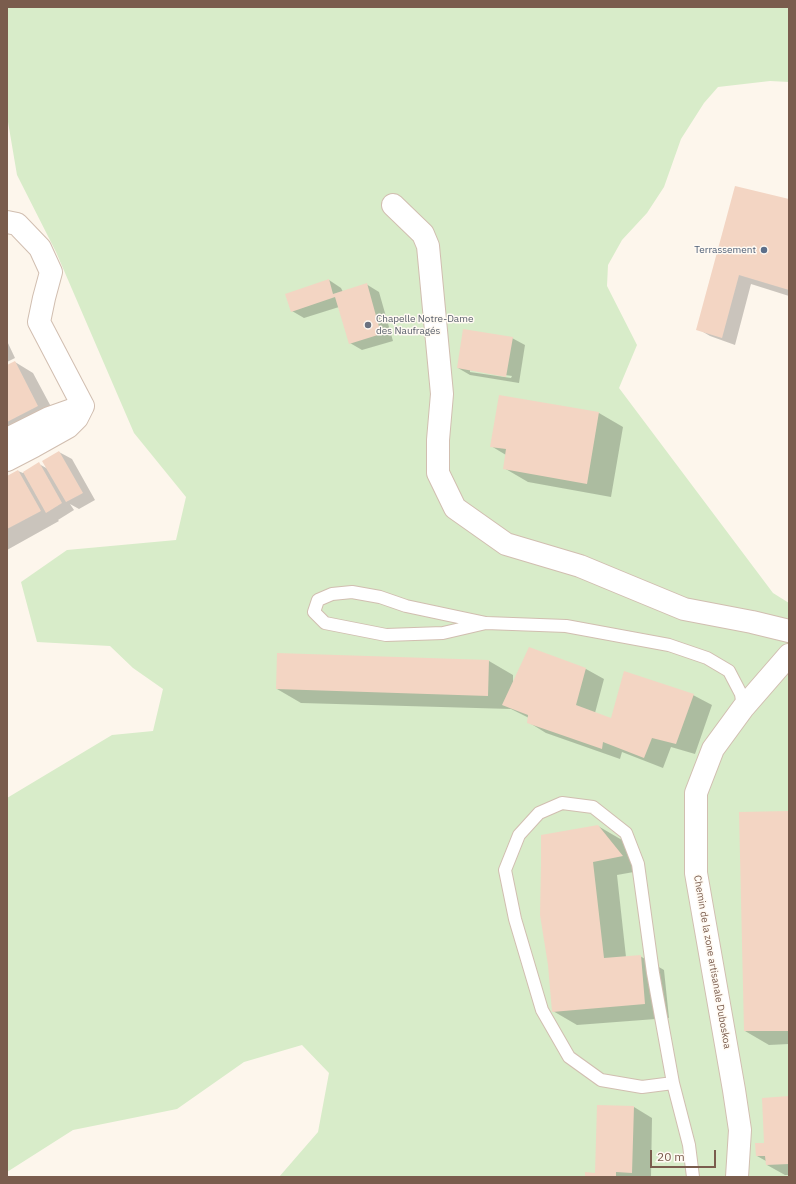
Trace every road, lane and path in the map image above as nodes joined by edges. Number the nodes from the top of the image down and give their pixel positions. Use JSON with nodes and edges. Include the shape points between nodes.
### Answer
{"nodes":[{"id":1,"x":392,"y":205,"type":"dead end"},
{"id":2,"x":7,"y":222,"type":"edge"},
{"id":3,"x":83,"y":406,"type":"junction"},
{"id":4,"x":7,"y":438,"type":"edge"},
{"id":5,"x":7,"y":460,"type":"edge"},
{"id":6,"x":486,"y":623,"type":"junction"},
{"id":7,"x":789,"y":632,"type":"edge"},
{"id":8,"x":789,"y":655,"type":"edge"},
{"id":9,"x":743,"y":708,"type":"junction"},
{"id":10,"x":673,"y":1083,"type":"junction"},
{"id":11,"x":694,"y":1177,"type":"edge"},
{"id":12,"x":737,"y":1177,"type":"edge"}],
"edges":[{"from":1,"to":7,"type":"street","via":[[423,234],[428,246],[442,394],[438,473],[455,508],[506,544],[580,566],[684,609]]},
{"from":2,"to":3,"type":"street","via":[[17,224],[40,248],[51,272],[39,322]]},
{"from":3,"to":4,"type":"street","via":[[49,418]]},
{"from":3,"to":5,"type":"street","via":[[77,418],[68,427]]},
{"from":6,"to":6,"type":"lane","via":[[443,634],[386,635],[325,623],[314,612],[318,600],[332,594],[352,592]]},
{"from":6,"to":9,"type":"lane","via":[[566,626],[669,645],[707,658],[729,671],[741,694]]},
{"from":8,"to":9,"type":"street","name":"Chemin de la zone artisanale Duboskoa"},
{"from":9,"to":12,"type":"street","name":"Chemin de la zone artisanale Duboskoa","via":[[714,749],[696,793],[696,874],[740,1130]]},
{"from":10,"to":10,"type":"lane","via":[[653,973],[638,864],[626,833],[593,807],[562,803],[539,813],[519,835],[505,870],[515,919],[542,1010],[569,1057],[601,1080],[642,1087]]},
{"from":10,"to":11,"type":"lane","via":[[689,1145]]}]}
